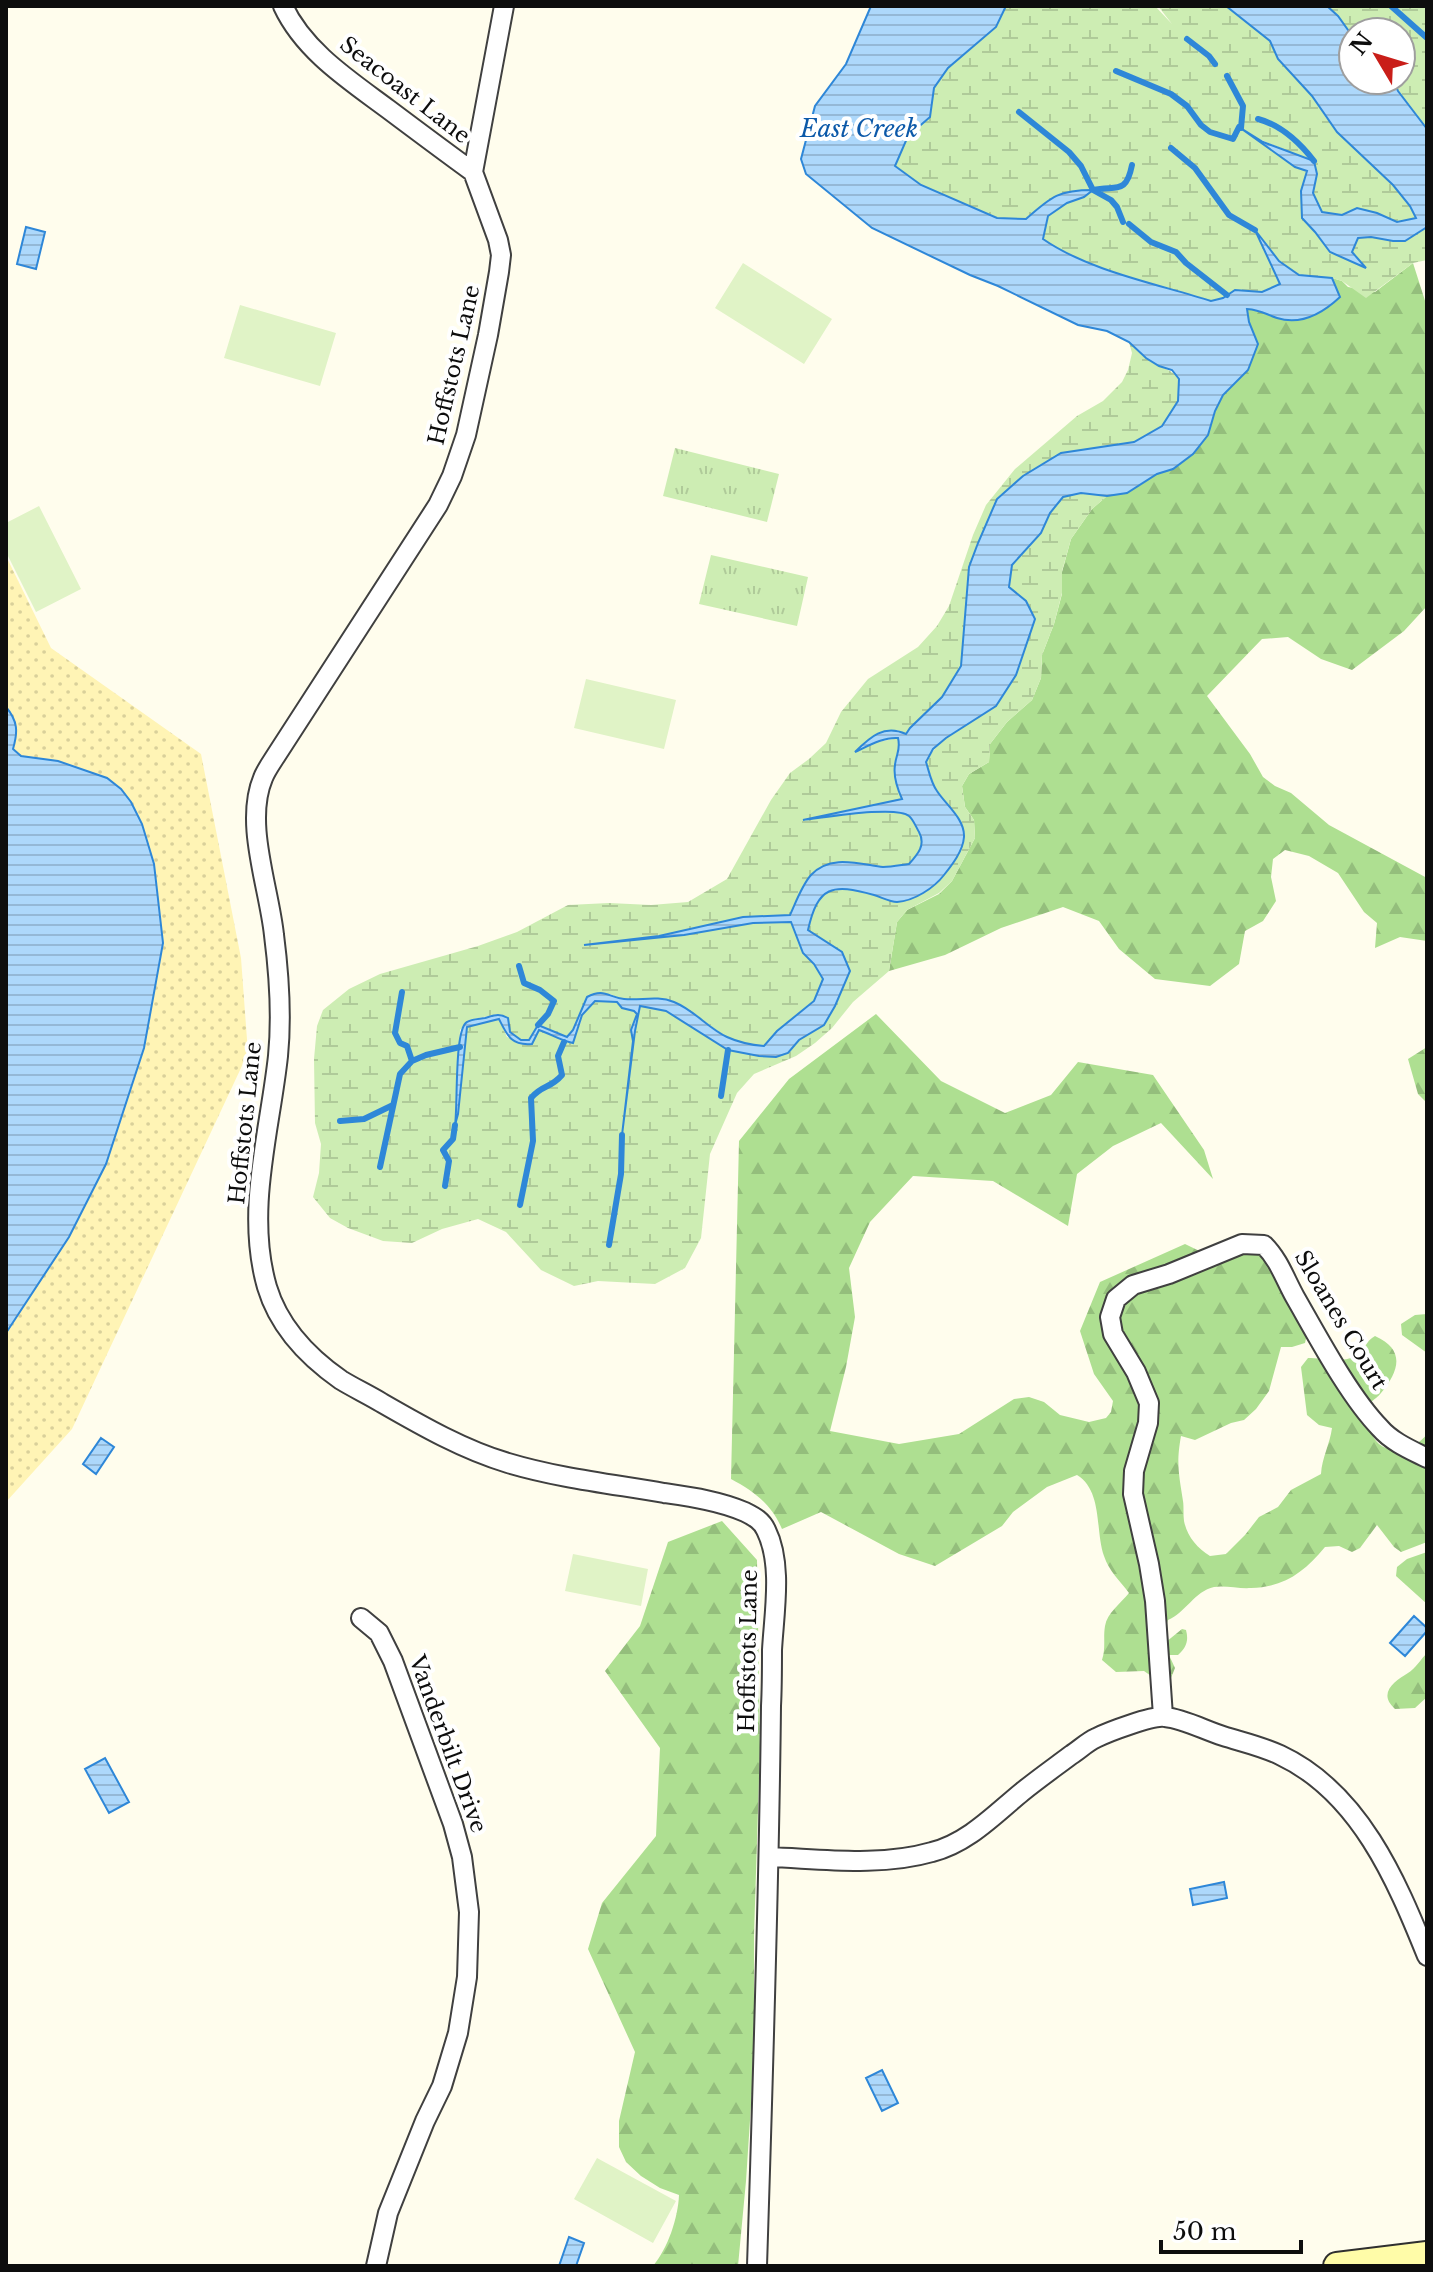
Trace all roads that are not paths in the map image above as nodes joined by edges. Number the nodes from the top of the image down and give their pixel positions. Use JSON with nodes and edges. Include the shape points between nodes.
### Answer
{"nodes":[{"id":1,"x":283,"y":6,"type":"edge"},
{"id":2,"x":504,"y":6,"type":"edge"},
{"id":3,"x":473,"y":172,"type":"junction"},
{"id":4,"x":1427,"y":1458,"type":"edge"},
{"id":5,"x":361,"y":1618,"type":"dead end"},
{"id":6,"x":1163,"y":1716,"type":"junction"},
{"id":7,"x":769,"y":1857,"type":"junction"},
{"id":8,"x":1427,"y":1956,"type":"edge"},
{"id":9,"x":1427,"y":2255,"type":"edge"},
{"id":10,"x":376,"y":2266,"type":"edge"},
{"id":11,"x":757,"y":2266,"type":"edge"},
{"id":12,"x":1337,"y":2266,"type":"edge"}],
"edges":[{"from":1,"to":3,"type":"street","name":"Seacoast Lane","via":[[289,20],[336,70]]},
{"from":2,"to":3,"type":"street"},
{"from":3,"to":7,"type":"street","name":"Hoffstots Lane","via":[[501,255],[466,435],[452,476],[263,777],[258,795],[256,829],[274,933],[280,1019],[258,1212],[262,1260],[276,1310],[305,1351],[342,1380],[429,1430],[506,1462],[707,1500],[762,1522],[773,1553],[776,1592]]},
{"from":4,"to":6,"type":"street","name":"Sloanes Court","via":[[1380,1429],[1350,1389],[1276,1256],[1264,1245],[1242,1244],[1133,1285],[1116,1299],[1110,1317],[1113,1334],[1149,1403],[1133,1494],[1155,1601]]},
{"from":5,"to":10,"type":"street","name":"Vanderbilt Drive","via":[[379,1633],[404,1690],[453,1824],[469,1912],[458,2033],[442,2086],[388,2213]]},
{"from":6,"to":7,"type":"street","via":[[1095,1738],[972,1834],[934,1852],[883,1860]]},
{"from":6,"to":8,"type":"street","via":[[1250,1742],[1315,1775],[1360,1823],[1383,1860]]},
{"from":7,"to":11,"type":"street","name":"Hoffstots Lane"},
{"from":9,"to":12,"type":"street"}]}
